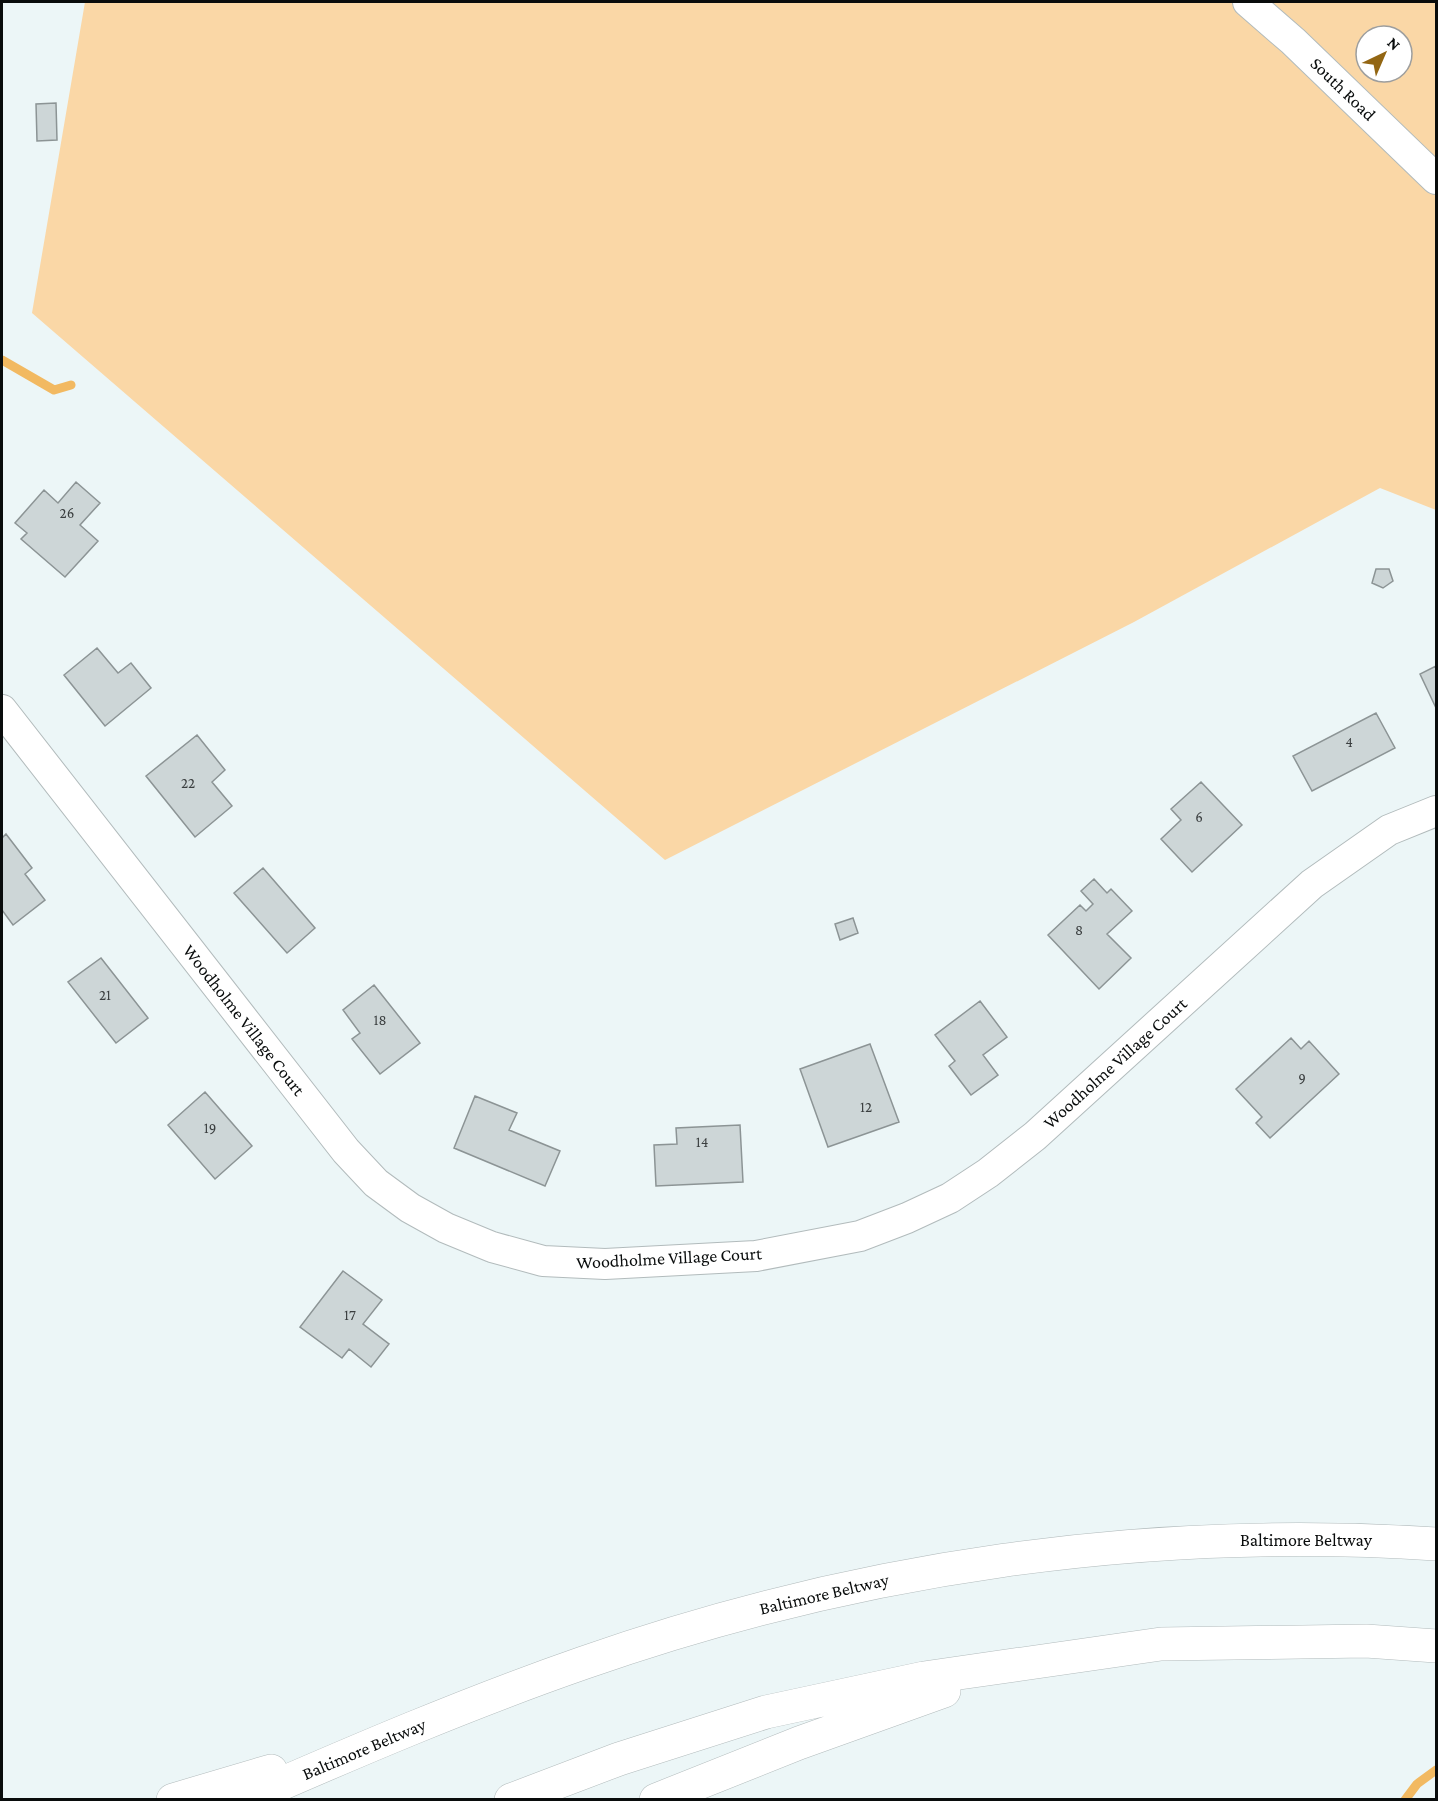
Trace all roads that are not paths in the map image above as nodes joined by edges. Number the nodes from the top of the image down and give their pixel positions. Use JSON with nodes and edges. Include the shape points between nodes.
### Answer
{"nodes":[{"id":1,"x":1248,"y":2,"type":"edge"},
{"id":2,"x":1437,"y":179,"type":"edge"},
{"id":3,"x":2,"y":710,"type":"edge"},
{"id":4,"x":1437,"y":811,"type":"edge"},
{"id":5,"x":1437,"y":1544,"type":"edge"},
{"id":6,"x":1437,"y":1646,"type":"edge"},
{"id":7,"x":1030,"y":1661,"type":"junction"},
{"id":8,"x":394,"y":1735,"type":"junction"},
{"id":9,"x":173,"y":1800,"type":"edge"},
{"id":10,"x":244,"y":1800,"type":"edge"},
{"id":11,"x":511,"y":1800,"type":"edge"},
{"id":12,"x":656,"y":1800,"type":"edge"}],
"edges":[{"from":1,"to":2,"type":"street","name":"South Road","via":[[1293,40]]},
{"from":3,"to":4,"type":"street","name":"Woodholme Village Court","via":[[346,1150],[376,1183],[446,1228],[492,1247],[543,1261],[605,1264],[756,1256],[860,1236],[950,1198],[1035,1136],[1312,884],[1389,830]]},
{"from":5,"to":8,"type":"highway","name":"Baltimore Beltway","via":[[1265,1539],[1158,1543],[911,1574],[744,1613],[583,1662]]},
{"from":6,"to":7,"type":"highway","via":[[1366,1641],[1161,1644]]},
{"from":7,"to":11,"type":"highway","via":[[924,1678],[766,1712],[619,1759]]},
{"from":7,"to":12,"type":"highway","via":[[799,1743]]},
{"from":8,"to":9,"type":"highway"},
{"from":8,"to":10,"type":"highway","name":"Baltimore Beltway"}]}
